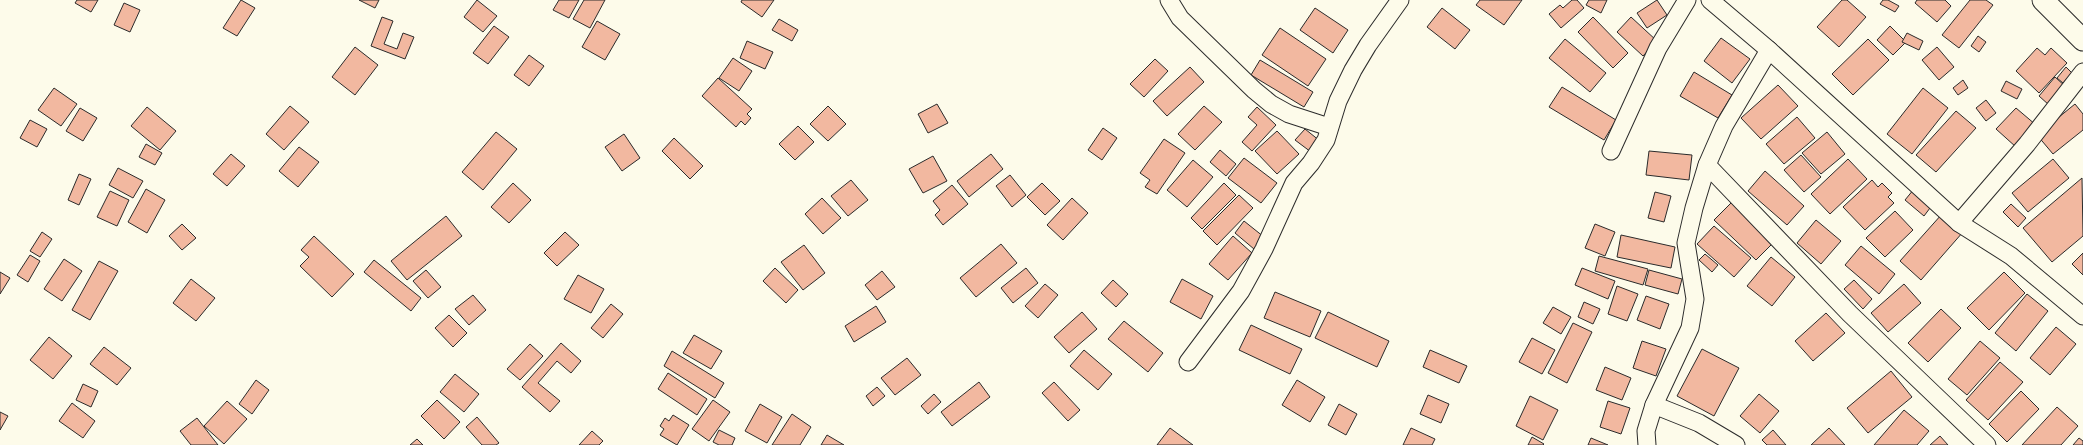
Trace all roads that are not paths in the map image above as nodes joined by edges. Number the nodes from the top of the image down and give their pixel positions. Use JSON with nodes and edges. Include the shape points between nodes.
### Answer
{"nodes":[{"id":1,"x":1169,"y":0,"type":"edge"},
{"id":2,"x":1400,"y":0,"type":"edge"},
{"id":3,"x":1687,"y":0,"type":"edge"},
{"id":4,"x":1710,"y":0,"type":"edge"},
{"id":5,"x":2043,"y":0,"type":"edge"},
{"id":6,"x":2083,"y":40,"type":"edge"},
{"id":7,"x":1769,"y":50,"type":"junction"},
{"id":8,"x":2083,"y":72,"type":"edge"},
{"id":9,"x":1329,"y":127,"type":"junction"},
{"id":10,"x":1611,"y":151,"type":"dead end"},
{"id":11,"x":1707,"y":165,"type":"junction"},
{"id":12,"x":1959,"y":223,"type":"junction"},
{"id":13,"x":2083,"y":316,"type":"edge"},
{"id":14,"x":1188,"y":362,"type":"dead end"},
{"id":15,"x":1654,"y":405,"type":"junction"},
{"id":16,"x":1647,"y":445,"type":"edge"},
{"id":17,"x":1736,"y":445,"type":"edge"},
{"id":18,"x":1987,"y":445,"type":"edge"}],
"edges":[{"from":1,"to":9,"type":"street","via":[[1180,18],[1271,104],[1289,114]]},
{"from":2,"to":9,"type":"street","via":[[1353,70]]},
{"from":3,"to":10,"type":"street","via":[[1658,48]]},
{"from":4,"to":7,"type":"street"},
{"from":5,"to":6,"type":"main road"},
{"from":7,"to":11,"type":"street","via":[[1724,126]]},
{"from":7,"to":12,"type":"street"},
{"from":8,"to":12,"type":"street","via":[[2027,144]]},
{"from":9,"to":14,"type":"street","via":[[1326,140],[1311,163],[1294,182],[1264,249],[1241,291]]},
{"from":11,"to":15,"type":"street","via":[[1687,231],[1686,243],[1694,288],[1694,316]]},
{"from":11,"to":18,"type":"street","via":[[1850,314]]},
{"from":12,"to":13,"type":"street","via":[[2011,256]]},
{"from":15,"to":16,"type":"street","via":[[1646,431]]},
{"from":15,"to":17,"type":"street","via":[[1699,423]]}]}
